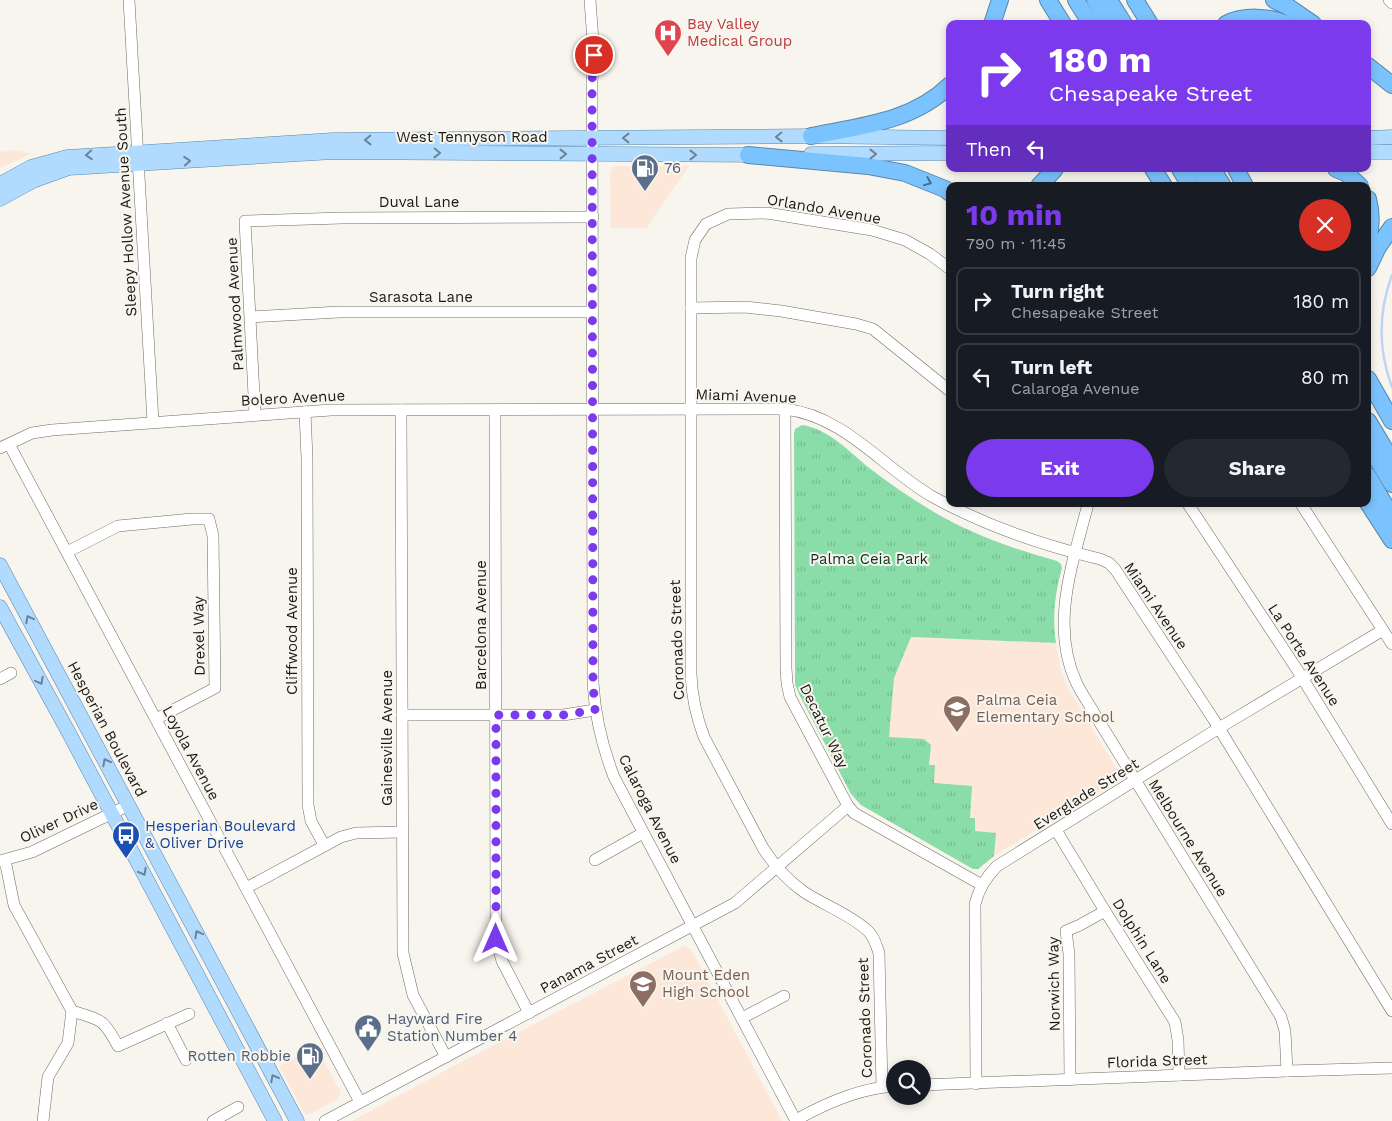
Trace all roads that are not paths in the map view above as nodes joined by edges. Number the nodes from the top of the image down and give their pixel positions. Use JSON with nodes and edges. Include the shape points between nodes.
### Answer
{"nodes":[{"id":1,"x":129,"y":0,"type":"edge"},
{"id":2,"x":590,"y":0,"type":"edge"},
{"id":3,"x":1000,"y":0,"type":"edge"},
{"id":4,"x":1048,"y":0,"type":"edge"},
{"id":5,"x":1076,"y":0,"type":"edge"},
{"id":6,"x":1095,"y":0,"type":"edge"},
{"id":7,"x":1109,"y":0,"type":"edge"},
{"id":8,"x":1135,"y":0,"type":"edge"},
{"id":9,"x":1274,"y":0,"type":"edge"},
{"id":10,"x":1389,"y":0,"type":"edge"},
{"id":11,"x":1392,"y":4,"type":"edge"},
{"id":12,"x":993,"y":20,"type":"edge"},
{"id":13,"x":1060,"y":20,"type":"edge"},
{"id":14,"x":1088,"y":20,"type":"edge"},
{"id":15,"x":1108,"y":20,"type":"edge"},
{"id":16,"x":1122,"y":20,"type":"edge"},
{"id":17,"x":1148,"y":20,"type":"edge"},
{"id":18,"x":1241,"y":20,"type":"edge"},
{"id":19,"x":1275,"y":20,"type":"edge"},
{"id":20,"x":1307,"y":20,"type":"edge"},
{"id":21,"x":1371,"y":68,"type":"edge"},
{"id":22,"x":1392,"y":85,"type":"edge"},
{"id":23,"x":946,"y":88,"type":"edge"},
{"id":24,"x":811,"y":136,"type":"junction"},
{"id":25,"x":1392,"y":137,"type":"edge"},
{"id":26,"x":592,"y":138,"type":"junction"},
{"id":27,"x":946,"y":138,"type":"edge"},
{"id":28,"x":1371,"y":138,"type":"edge"},
{"id":29,"x":1371,"y":152,"type":"edge"},
{"id":30,"x":1392,"y":152,"type":"edge"},
{"id":31,"x":592,"y":154,"type":"junction"},
{"id":32,"x":946,"y":154,"type":"edge"},
{"id":33,"x":748,"y":155,"type":"junction"},
{"id":34,"x":138,"y":158,"type":"junction"},
{"id":35,"x":1052,"y":172,"type":"edge"},
{"id":36,"x":1344,"y":172,"type":"edge"},
{"id":37,"x":1043,"y":182,"type":"edge"},
{"id":38,"x":1356,"y":182,"type":"edge"},
{"id":39,"x":0,"y":184,"type":"edge"},
{"id":40,"x":946,"y":190,"type":"edge"},
{"id":41,"x":0,"y":199,"type":"edge"},
{"id":42,"x":1371,"y":212,"type":"edge"},
{"id":43,"x":593,"y":217,"type":"junction"},
{"id":44,"x":245,"y":221,"type":"joint"},
{"id":45,"x":1392,"y":227,"type":"edge"},
{"id":46,"x":1371,"y":228,"type":"edge"},
{"id":47,"x":695,"y":240,"type":"joint"},
{"id":48,"x":1371,"y":262,"type":"edge"},
{"id":49,"x":946,"y":266,"type":"edge"},
{"id":50,"x":691,"y":308,"type":"junction"},
{"id":51,"x":592,"y":312,"type":"junction"},
{"id":52,"x":251,"y":317,"type":"junction"},
{"id":53,"x":1371,"y":376,"type":"edge"},
{"id":54,"x":1371,"y":384,"type":"edge"},
{"id":55,"x":946,"y":387,"type":"edge"},
{"id":56,"x":1380,"y":398,"type":"junction"},
{"id":57,"x":592,"y":409,"type":"junction"},
{"id":58,"x":691,"y":409,"type":"junction"},
{"id":59,"x":785,"y":409,"type":"junction"},
{"id":60,"x":401,"y":410,"type":"junction"},
{"id":61,"x":495,"y":410,"type":"junction"},
{"id":62,"x":305,"y":412,"type":"junction"},
{"id":63,"x":255,"y":414,"type":"junction"},
{"id":64,"x":1392,"y":421,"type":"edge"},
{"id":65,"x":153,"y":422,"type":"junction"},
{"id":66,"x":1371,"y":426,"type":"edge"},
{"id":67,"x":4,"y":446,"type":"edge"},
{"id":68,"x":1371,"y":449,"type":"edge"},
{"id":69,"x":1392,"y":461,"type":"edge"},
{"id":70,"x":1371,"y":481,"type":"edge"},
{"id":71,"x":1392,"y":484,"type":"edge"},
{"id":72,"x":946,"y":504,"type":"edge"},
{"id":73,"x":952,"y":507,"type":"edge"},
{"id":74,"x":1087,"y":507,"type":"edge"},
{"id":75,"x":1190,"y":507,"type":"edge"},
{"id":76,"x":1303,"y":507,"type":"edge"},
{"id":77,"x":1371,"y":507,"type":"edge"},
{"id":78,"x":1392,"y":516,"type":"edge"},
{"id":79,"x":1392,"y":540,"type":"edge"},
{"id":80,"x":67,"y":552,"type":"junction"},
{"id":81,"x":1075,"y":553,"type":"junction"},
{"id":82,"x":0,"y":565,"type":"edge"},
{"id":83,"x":0,"y":607,"type":"edge"},
{"id":84,"x":1383,"y":630,"type":"junction"},
{"id":85,"x":1392,"y":644,"type":"edge"},
{"id":86,"x":11,"y":673,"type":"dead end"},
{"id":87,"x":1302,"y":678,"type":"junction"},
{"id":88,"x":0,"y":679,"type":"edge"},
{"id":89,"x":595,"y":710,"type":"junction"},
{"id":90,"x":402,"y":715,"type":"junction"},
{"id":91,"x":496,"y":715,"type":"junction"},
{"id":92,"x":156,"y":719,"type":"junction"},
{"id":93,"x":1219,"y":728,"type":"junction"},
{"id":94,"x":1135,"y":781,"type":"junction"},
{"id":95,"x":129,"y":805,"type":"junction"},
{"id":96,"x":848,"y":806,"type":"junction"},
{"id":97,"x":112,"y":814,"type":"junction"},
{"id":98,"x":1392,"y":824,"type":"edge"},
{"id":99,"x":1056,"y":830,"type":"junction"},
{"id":100,"x":402,"y":832,"type":"junction"},
{"id":101,"x":643,"y":833,"type":"junction"},
{"id":102,"x":324,"y":845,"type":"junction"},
{"id":103,"x":595,"y":860,"type":"dead end"},
{"id":104,"x":3,"y":861,"type":"edge"},
{"id":105,"x":777,"y":868,"type":"junction"},
{"id":106,"x":982,"y":885,"type":"junction"},
{"id":107,"x":246,"y":888,"type":"junction"},
{"id":108,"x":1104,"y":911,"type":"junction"},
{"id":109,"x":693,"y":926,"type":"junction"},
{"id":110,"x":784,"y":996,"type":"dead end"},
{"id":111,"x":72,"y":1011,"type":"junction"},
{"id":112,"x":1392,"y":1011,"type":"edge"},
{"id":113,"x":529,"y":1013,"type":"junction"},
{"id":114,"x":189,"y":1014,"type":"dead end"},
{"id":115,"x":742,"y":1018,"type":"junction"},
{"id":116,"x":167,"y":1024,"type":"junction"},
{"id":117,"x":446,"y":1057,"type":"junction"},
{"id":118,"x":186,"y":1060,"type":"dead end"},
{"id":119,"x":1392,"y":1068,"type":"edge"},
{"id":120,"x":1286,"y":1070,"type":"junction"},
{"id":121,"x":1179,"y":1075,"type":"junction"},
{"id":122,"x":1070,"y":1080,"type":"junction"},
{"id":123,"x":976,"y":1084,"type":"junction"},
{"id":124,"x":931,"y":1086,"type":"edge"},
{"id":125,"x":882,"y":1087,"type":"junction"},
{"id":126,"x":886,"y":1087,"type":"edge"},
{"id":127,"x":360,"y":1102,"type":"junction"},
{"id":128,"x":238,"y":1107,"type":"dead end"},
{"id":129,"x":796,"y":1120,"type":"edge"},
{"id":130,"x":43,"y":1121,"type":"edge"},
{"id":131,"x":213,"y":1121,"type":"edge"},
{"id":132,"x":274,"y":1121,"type":"edge"},
{"id":133,"x":297,"y":1121,"type":"edge"},
{"id":134,"x":325,"y":1121,"type":"edge"}],
"edges":[{"from":1,"to":34,"type":"street","name":"Sleepy Hollow Avenue South"},
{"from":2,"to":26,"type":"street","name":"Calaroga Avenue","via":[[594,55]]},
{"from":3,"to":12,"type":"highway"},
{"from":4,"to":13,"type":"highway"},
{"from":5,"to":14,"type":"highway"},
{"from":6,"to":15,"type":"highway"},
{"from":7,"to":16,"type":"highway"},
{"from":8,"to":17,"type":"highway"},
{"from":9,"to":20,"type":"highway"},
{"from":10,"to":11,"type":"street"},
{"from":18,"to":19,"type":"highway"},
{"from":21,"to":22,"type":"highway"},
{"from":23,"to":24,"type":"highway","via":[[910,113],[880,124]]},
{"from":24,"to":26,"type":"main road","name":"West Tennyson Road","one_way":true},
{"from":24,"to":27,"type":"main road","name":"West Tennyson Road"},
{"from":25,"to":28,"type":"main road"},
{"from":26,"to":31,"type":"street","name":"Calaroga Avenue"},
{"from":26,"to":34,"type":"main road","name":"West Tennyson Road","one_way":true,"via":[[333,140]]},
{"from":29,"to":30,"type":"main road"},
{"from":31,"to":33,"type":"main road","name":"West Tennyson Road","one_way":true},
{"from":34,"to":31,"type":"main road","name":"West Tennyson Road","one_way":true,"via":[[333,152]]},
{"from":31,"to":43,"type":"street","name":"Calaroga Avenue"},
{"from":33,"to":32,"type":"main road","name":"West Tennyson Road","one_way":true},
{"from":33,"to":40,"type":"highway","one_way":true,"via":[[898,171]]},
{"from":34,"to":39,"type":"main road","name":"West Tennyson Road","one_way":true,"via":[[67,157],[31,167]]},
{"from":34,"to":41,"type":"main road","name":"West Tennyson Road","via":[[69,168],[33,181]]},
{"from":34,"to":65,"type":"street","name":"Sleepy Hollow Avenue South"},
{"from":35,"to":37,"type":"highway"},
{"from":36,"to":38,"type":"highway"},
{"from":42,"to":46,"type":"highway"},
{"from":43,"to":44,"type":"street","name":"Duval Lane"},
{"from":43,"to":51,"type":"street","name":"Calaroga Avenue"},
{"from":44,"to":52,"type":"street","name":"Palmwood Avenue"},
{"from":45,"to":48,"type":"highway"},
{"from":47,"to":49,"type":"street","name":"Orlando Avenue","via":[[706,224],[717,218],[728,214],[767,213],[872,230],[905,240]]},
{"from":47,"to":50,"type":"street","name":"Coronado Street","via":[[691,258]]},
{"from":50,"to":55,"type":"street","via":[[745,307],[780,311],[873,329]]},
{"from":50,"to":58,"type":"street","name":"Coronado Street"},
{"from":51,"to":52,"type":"street","name":"Sarasota Lane","via":[[339,312]]},
{"from":51,"to":57,"type":"street","name":"Calaroga Avenue"},
{"from":52,"to":63,"type":"street","name":"Palmwood Avenue"},
{"from":53,"to":56,"type":"highway"},
{"from":54,"to":56,"type":"highway"},
{"from":56,"to":64,"type":"highway"},
{"from":57,"to":58,"type":"street","name":"Miami Avenue"},
{"from":57,"to":61,"type":"street","name":"Bolero Avenue"},
{"from":57,"to":89,"type":"street","name":"Calaroga Avenue"},
{"from":58,"to":59,"type":"street","name":"Miami Avenue"},
{"from":58,"to":105,"type":"street","name":"Coronado Street","via":[[692,697],[704,737],[762,848]]},
{"from":59,"to":72,"type":"street","name":"Miami Avenue","via":[[834,424],[893,470]]},
{"from":59,"to":96,"type":"street","name":"Decatur Way","via":[[786,683],[796,711]]},
{"from":60,"to":61,"type":"street","name":"Bolero Avenue"},
{"from":60,"to":62,"type":"street","name":"Bolero Avenue"},
{"from":60,"to":90,"type":"street","name":"Gainesville Avenue"},
{"from":61,"to":91,"type":"street","name":"Barcelona Avenue"},
{"from":62,"to":63,"type":"street","name":"Bolero Avenue"},
{"from":62,"to":102,"type":"street","name":"Cliffwood Avenue","via":[[308,805],[311,821]]},
{"from":63,"to":65,"type":"street","name":"Bolero Avenue"},
{"from":65,"to":67,"type":"street","name":"Bolero Avenue","via":[[32,433]]},
{"from":66,"to":69,"type":"highway"},
{"from":67,"to":80,"type":"street","name":"Loyola Avenue"},
{"from":68,"to":71,"type":"highway"},
{"from":70,"to":78,"type":"highway"},
{"from":73,"to":81,"type":"street","name":"Miami Avenue","via":[[1012,534]]},
{"from":74,"to":81,"type":"street","name":"Melbourne Avenue"},
{"from":75,"to":87,"type":"street","name":"La Porte Avenue"},
{"from":76,"to":84,"type":"street"},
{"from":77,"to":79,"type":"highway"},
{"from":80,"to":92,"type":"street","name":"Loyola Avenue"},
{"from":80,"to":92,"type":"street","name":"Drexel Way","via":[[118,526],[209,519],[213,536],[215,688]]},
{"from":81,"to":93,"type":"street","name":"Miami Avenue","via":[[1100,559],[1115,569]]},
{"from":81,"to":94,"type":"street","name":"Melbourne Avenue","via":[[1064,616],[1068,659],[1077,684]]},
{"from":95,"to":82,"type":"main road","name":"Hesperian Boulevard","one_way":true},
{"from":83,"to":97,"type":"main road","one_way":true},
{"from":84,"to":85,"type":"street"},
{"from":84,"to":87,"type":"street","name":"Everglade Street"},
{"from":86,"to":88,"type":"street"},
{"from":87,"to":93,"type":"street","name":"Everglade Street"},
{"from":87,"to":98,"type":"street","name":"La Porte Avenue"},
{"from":89,"to":91,"type":"street","via":[[563,715]]},
{"from":89,"to":101,"type":"street","name":"Calaroga Avenue","via":[[607,759]]},
{"from":90,"to":91,"type":"street"},
{"from":90,"to":100,"type":"street","name":"Gainesville Avenue"},
{"from":91,"to":113,"type":"street","name":"Barcelona Avenue","via":[[496,939],[502,961]]},
{"from":92,"to":107,"type":"street","name":"Loyola Avenue"},
{"from":93,"to":94,"type":"street","name":"Everglade Street"},
{"from":93,"to":112,"type":"street","name":"Miami Avenue"},
{"from":94,"to":99,"type":"street","name":"Everglade Street"},
{"from":94,"to":120,"type":"street","name":"Melbourne Avenue","via":[[1281,1017],[1285,1031]]},
{"from":95,"to":97,"type":"street","name":"Oliver Drive"},
{"from":133,"to":95,"type":"main road","name":"Hesperian Boulevard","one_way":true},
{"from":96,"to":105,"type":"street","name":"Panama Street"},
{"from":96,"to":106,"type":"street","name":"Decatur Way","via":[[854,813]]},
{"from":97,"to":104,"type":"street","name":"Oliver Drive","via":[[32,852]]},
{"from":97,"to":132,"type":"main road","one_way":true},
{"from":99,"to":106,"type":"street","name":"Everglade Street","via":[[997,866]]},
{"from":99,"to":108,"type":"street","name":"Dolphin Lane"},
{"from":100,"to":102,"type":"street","via":[[356,833]]},
{"from":100,"to":117,"type":"street","name":"Gainesville Avenue","via":[[404,962],[413,995]]},
{"from":101,"to":103,"type":"street"},
{"from":101,"to":109,"type":"street","name":"Calaroga Avenue"},
{"from":102,"to":107,"type":"street"},
{"from":104,"to":111,"type":"street","via":[[14,905]]},
{"from":105,"to":109,"type":"street","name":"Panama Street","via":[[735,903]]},
{"from":105,"to":125,"type":"street","name":"Coronado Street","via":[[803,891],[867,930],[875,940],[879,953]]},
{"from":106,"to":123,"type":"street","name":"Everglade Street","via":[[975,904]]},
{"from":107,"to":127,"type":"street","name":"Loyola Avenue"},
{"from":108,"to":121,"type":"street","name":"Dolphin Lane","via":[[1175,1022]]},
{"from":108,"to":122,"type":"street","name":"Norwich Way","via":[[1066,931]]},
{"from":109,"to":113,"type":"street","name":"Panama Street"},
{"from":109,"to":115,"type":"street","name":"Calaroga Avenue"},
{"from":110,"to":115,"type":"street"},
{"from":111,"to":116,"type":"street","via":[[101,1021],[118,1046]]},
{"from":111,"to":130,"type":"street","via":[[68,1043],[48,1077]]},
{"from":113,"to":117,"type":"street","name":"Panama Street"},
{"from":114,"to":116,"type":"street"},
{"from":115,"to":129,"type":"street","name":"Calaroga Avenue"},
{"from":116,"to":118,"type":"street"},
{"from":117,"to":127,"type":"street","name":"Panama Street"},
{"from":119,"to":120,"type":"street","name":"Florida Street"},
{"from":120,"to":121,"type":"street","name":"Florida Street"},
{"from":121,"to":122,"type":"street","name":"Florida Street"},
{"from":122,"to":123,"type":"street","name":"Florida Street"},
{"from":123,"to":124,"type":"street","name":"Florida Street"},
{"from":125,"to":126,"type":"street"},
{"from":125,"to":129,"type":"street","via":[[840,1098]]},
{"from":127,"to":134,"type":"street","name":"Panama Street"},
{"from":128,"to":131,"type":"street"}]}
